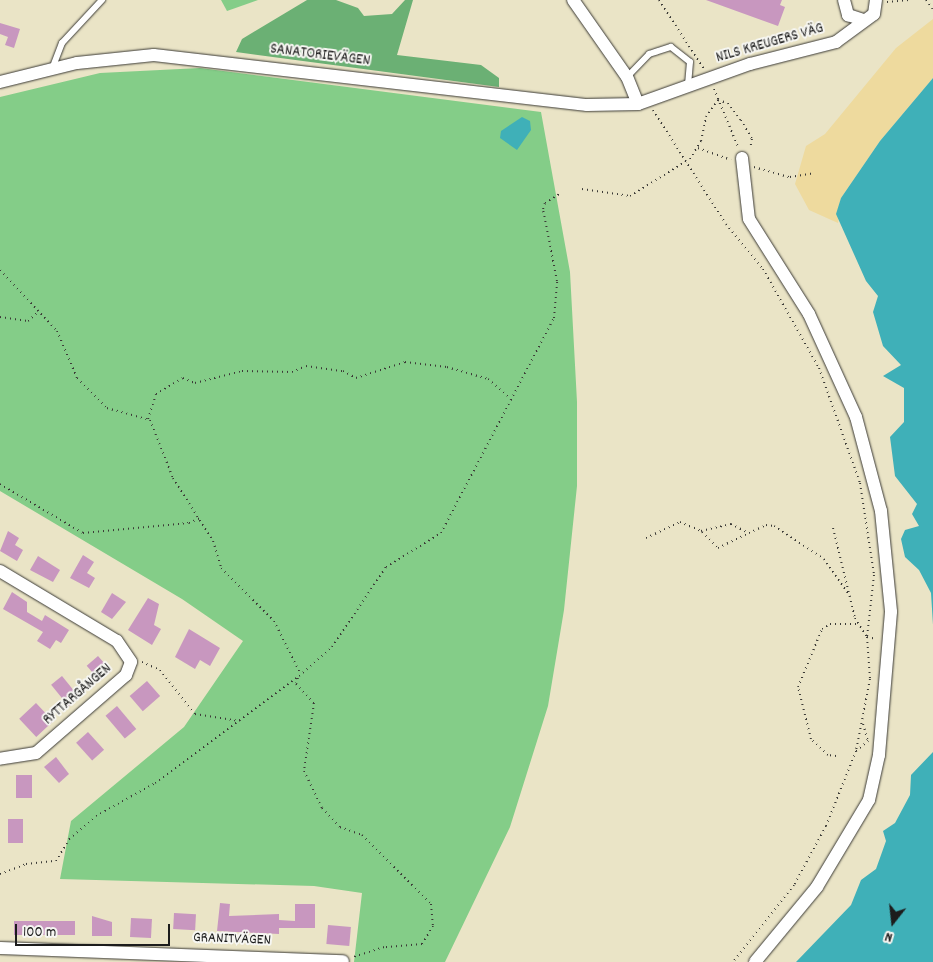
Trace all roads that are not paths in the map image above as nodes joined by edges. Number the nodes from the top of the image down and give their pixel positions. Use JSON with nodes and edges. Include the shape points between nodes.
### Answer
{"nodes":[{"id":1,"x":102,"y":0,"type":"edge"},
{"id":2,"x":573,"y":0,"type":"edge"},
{"id":3,"x":844,"y":0,"type":"edge"},
{"id":4,"x":876,"y":1,"type":"edge"},
{"id":5,"x":863,"y":20,"type":"junction"},
{"id":6,"x":52,"y":69,"type":"junction"},
{"id":7,"x":627,"y":77,"type":"junction"},
{"id":8,"x":710,"y":78,"type":"joint"},
{"id":9,"x":0,"y":82,"type":"edge"},
{"id":10,"x":686,"y":88,"type":"junction"},
{"id":11,"x":643,"y":103,"type":"junction"},
{"id":12,"x":743,"y":160,"type":"road end"},
{"id":13,"x":0,"y":571,"type":"edge"},
{"id":14,"x":0,"y":759,"type":"edge"},
{"id":15,"x":0,"y":948,"type":"edge"},
{"id":16,"x":211,"y":959,"type":"edge"},
{"id":17,"x":343,"y":960,"type":"road end"},
{"id":18,"x":755,"y":962,"type":"edge"}],
"edges":[{"from":1,"to":6,"type":"lane","via":[[62,42]]},
{"from":2,"to":7,"type":"street"},
{"from":3,"to":5,"type":"street","via":[[848,15]]},
{"from":4,"to":5,"type":"street","name":"NILS KREUGERS VÄG","via":[[874,14]]},
{"from":5,"to":8,"type":"street","name":"NILS KREUGERS VÄG","via":[[836,42]]},
{"from":6,"to":9,"type":"street","name":"SANATORIEVÄGEN"},
{"from":6,"to":11,"type":"street","name":"SANATORIEVÄGEN","via":[[98,59],[172,56],[587,105]]},
{"from":7,"to":10,"type":"lane","via":[[649,54],[671,47],[690,62]]},
{"from":7,"to":11,"type":"street"},
{"from":8,"to":10,"type":"street","name":"SANATORIEVÄGEN"},
{"from":10,"to":11,"type":"street","name":"SANATORIEVÄGEN"},
{"from":12,"to":18,"type":"street","via":[[749,219],[833,359],[866,448],[885,540],[890,640],[878,755],[868,800],[817,886]]},
{"from":13,"to":14,"type":"street","name":"RYTTARGÅNGEN","via":[[117,641],[129,654],[131,666],[126,676],[36,752]]},
{"from":15,"to":16,"type":"street","name":"GRANITVÄGEN"},
{"from":16,"to":17,"type":"street","name":"GRANITVÄGEN"}]}
